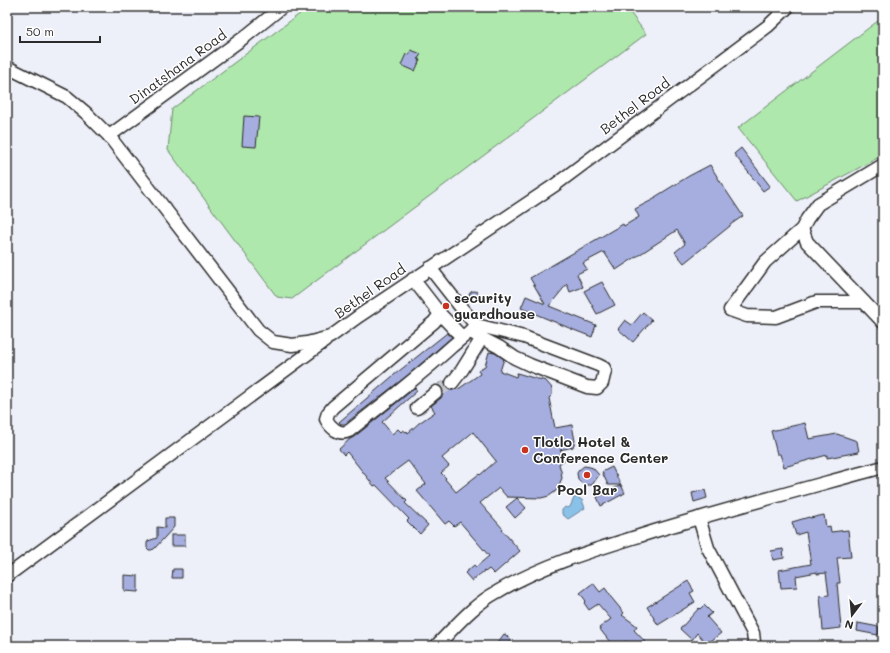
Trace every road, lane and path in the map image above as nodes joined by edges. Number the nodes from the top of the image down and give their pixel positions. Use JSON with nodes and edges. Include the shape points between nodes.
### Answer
{"nodes":[{"id":1,"x":282,"y":7,"type":"edge"},
{"id":2,"x":788,"y":7,"type":"edge"},
{"id":3,"x":7,"y":67,"type":"edge"},
{"id":4,"x":109,"y":136,"type":"junction"},
{"id":5,"x":883,"y":165,"type":"edge"},
{"id":6,"x":802,"y":229,"type":"junction"},
{"id":7,"x":430,"y":268,"type":"junction"},
{"id":8,"x":413,"y":279,"type":"junction"},
{"id":9,"x":864,"y":302,"type":"junction"},
{"id":10,"x":440,"y":314,"type":"junction"},
{"id":11,"x":883,"y":322,"type":"edge"},
{"id":12,"x":470,"y":331,"type":"junction"},
{"id":13,"x":330,"y":337,"type":"junction"},
{"id":14,"x":482,"y":338,"type":"junction"},
{"id":15,"x":452,"y":383,"type":"tunnel mouth"},
{"id":16,"x":436,"y":392,"type":"tunnel mouth"},
{"id":17,"x":417,"y":408,"type":"dead end"},
{"id":18,"x":883,"y":467,"type":"edge"},
{"id":19,"x":698,"y":518,"type":"junction"},
{"id":20,"x":7,"y":576,"type":"edge"},
{"id":21,"x":436,"y":646,"type":"edge"},
{"id":22,"x":753,"y":646,"type":"edge"}],
"edges":[{"from":1,"to":4,"type":"street","name":"Dinatshana Road"},
{"from":2,"to":7,"type":"street","name":"Bethel Road","via":[[768,26],[554,185]]},
{"from":3,"to":4,"type":"street","name":"Bethel Road","via":[[67,97]]},
{"from":4,"to":13,"type":"street","name":"Bethel Road","via":[[258,330],[273,342],[292,345]]},
{"from":5,"to":6,"type":"street","via":[[818,204]]},
{"from":6,"to":9,"type":"street","via":[[807,242]]},
{"from":6,"to":9,"type":"street","via":[[766,262],[730,310],[747,316],[776,317],[816,302]]},
{"from":7,"to":8,"type":"street","name":"Bethel Road"},
{"from":7,"to":12,"type":"street","via":[[462,310]]},
{"from":8,"to":10,"type":"street"},
{"from":8,"to":13,"type":"street","name":"Bethel Road"},
{"from":9,"to":11,"type":"street"},
{"from":10,"to":12,"type":"street"},
{"from":10,"to":12,"type":"street","via":[[434,322],[333,407],[326,419],[334,429],[345,433],[349,431]]},
{"from":12,"to":14,"type":"street"},
{"from":12,"to":14,"type":"street","via":[[524,337],[598,365],[605,371],[602,383],[598,388],[587,387],[530,365]]},
{"from":13,"to":20,"type":"street"},
{"from":14,"to":15,"type":"street"},
{"from":16,"to":17,"type":"street"},
{"from":18,"to":19,"type":"street"},
{"from":19,"to":21,"type":"street","via":[[609,545],[537,571],[496,592],[458,623]]},
{"from":19,"to":22,"type":"street","via":[[708,548],[753,633]]}]}
